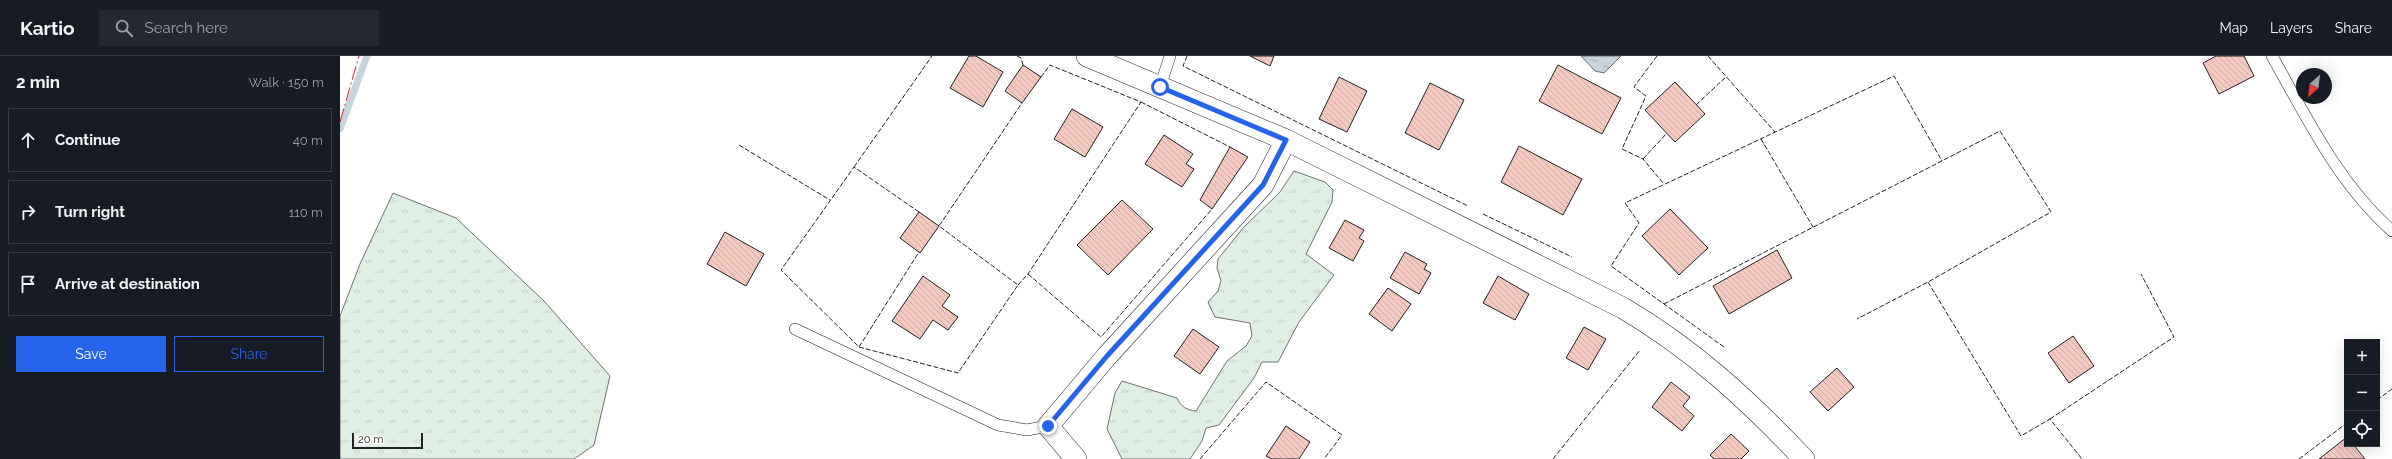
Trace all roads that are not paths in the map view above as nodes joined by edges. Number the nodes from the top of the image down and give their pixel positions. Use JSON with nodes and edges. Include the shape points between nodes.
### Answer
{"nodes":[{"id":1,"x":1087,"y":56,"type":"edge"},
{"id":2,"x":1170,"y":56,"type":"edge"},
{"id":3,"x":2272,"y":56,"type":"edge"},
{"id":4,"x":1160,"y":87,"type":"junction"},
{"id":5,"x":1286,"y":140,"type":"junction"},
{"id":6,"x":2392,"y":231,"type":"edge"},
{"id":7,"x":795,"y":329,"type":"dead end"},
{"id":8,"x":1048,"y":426,"type":"junction"},
{"id":9,"x":1076,"y":459,"type":"edge"},
{"id":10,"x":1804,"y":459,"type":"edge"}],
"edges":[{"from":1,"to":4,"type":"street"},
{"from":2,"to":4,"type":"lane"},
{"from":3,"to":6,"type":"lane","via":[[2334,164],[2356,194]]},
{"from":4,"to":5,"type":"street"},
{"from":5,"to":8,"type":"street","via":[[1263,185],[1107,356]]},
{"from":5,"to":10,"type":"street","via":[[1586,288],[1644,320],[1722,378]]},
{"from":7,"to":8,"type":"lane","via":[[998,425],[1027,430]]},
{"from":8,"to":9,"type":"street"}]}
